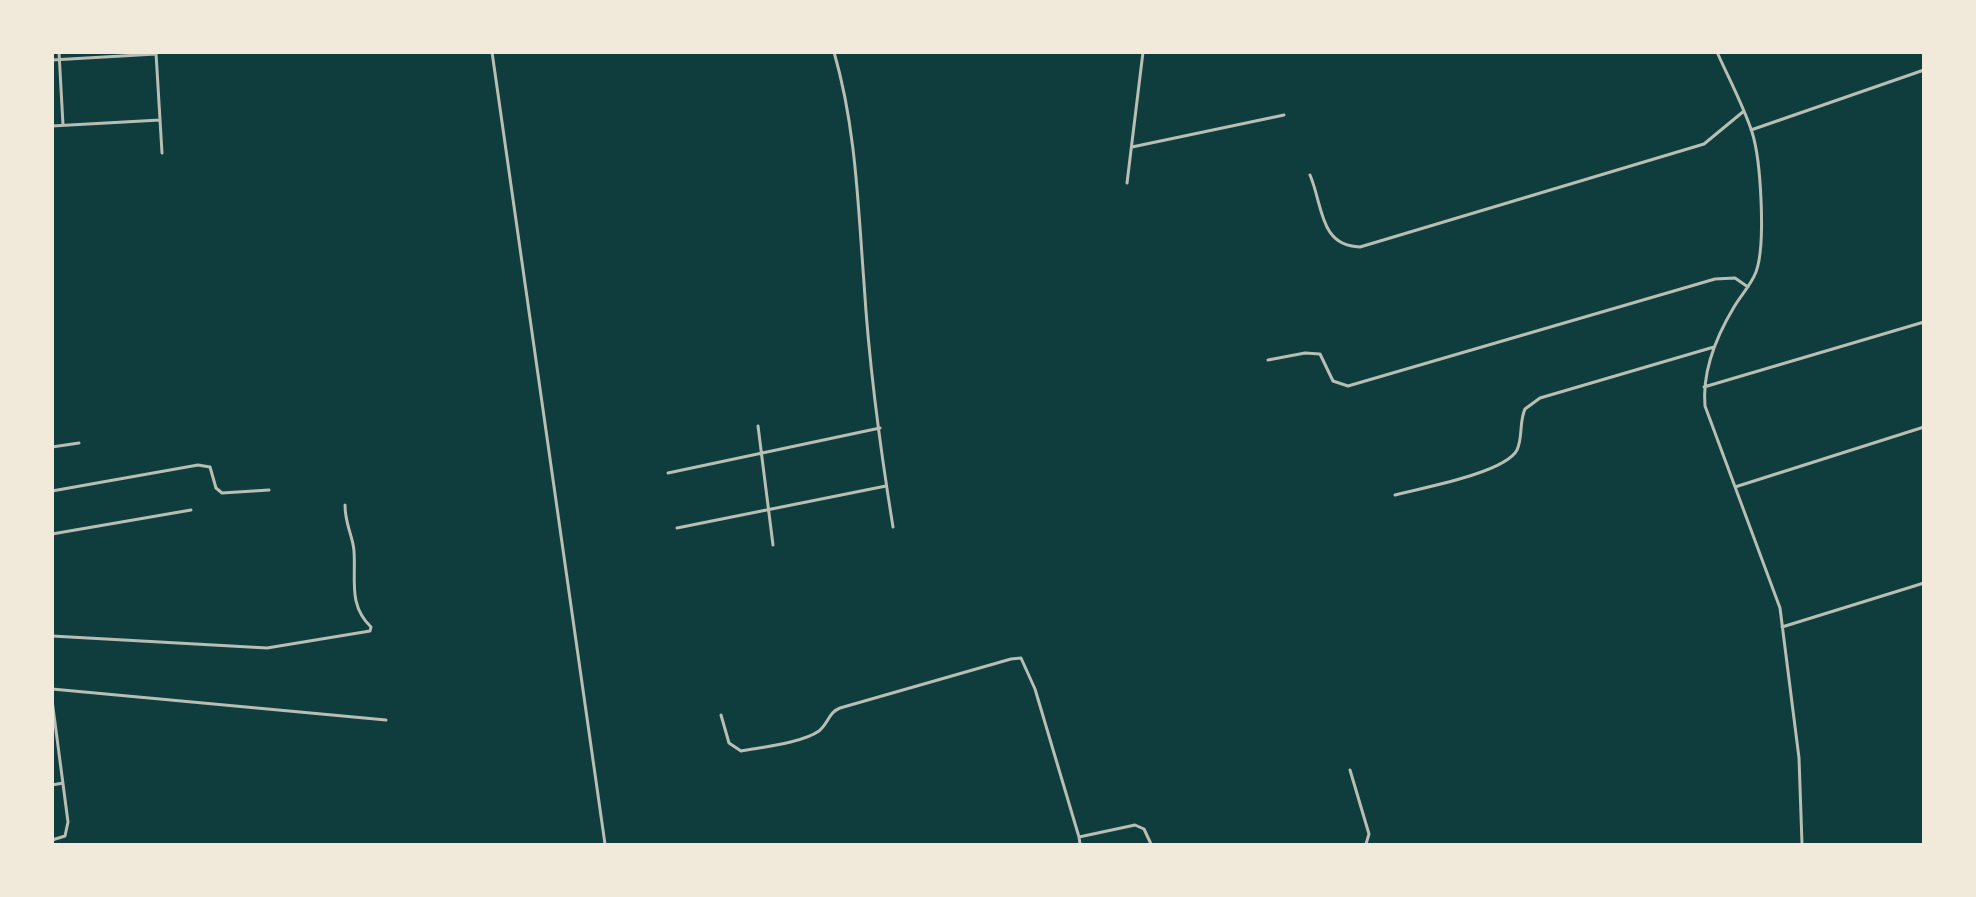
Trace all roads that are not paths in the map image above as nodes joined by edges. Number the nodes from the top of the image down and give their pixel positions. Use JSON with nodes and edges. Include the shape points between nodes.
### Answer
{"nodes":[{"id":1,"x":59,"y":52,"type":"edge"},
{"id":2,"x":492,"y":52,"type":"edge"},
{"id":3,"x":834,"y":52,"type":"edge"},
{"id":4,"x":1143,"y":52,"type":"edge"},
{"id":5,"x":1717,"y":52,"type":"edge"},
{"id":6,"x":156,"y":53,"type":"edge"},
{"id":7,"x":60,"y":59,"type":"junction"},
{"id":8,"x":52,"y":60,"type":"edge"},
{"id":9,"x":1923,"y":70,"type":"edge"},
{"id":10,"x":1744,"y":111,"type":"junction"},
{"id":11,"x":1284,"y":115,"type":"dead end"},
{"id":12,"x":160,"y":120,"type":"junction"},
{"id":13,"x":63,"y":125,"type":"junction"},
{"id":14,"x":52,"y":126,"type":"edge"},
{"id":15,"x":1751,"y":129,"type":"junction"},
{"id":16,"x":1131,"y":147,"type":"junction"},
{"id":17,"x":162,"y":153,"type":"dead end"},
{"id":18,"x":1310,"y":175,"type":"dead end"},
{"id":19,"x":1127,"y":183,"type":"dead end"},
{"id":20,"x":1748,"y":287,"type":"junction"},
{"id":21,"x":1923,"y":322,"type":"edge"},
{"id":22,"x":1714,"y":347,"type":"junction"},
{"id":23,"x":1268,"y":360,"type":"dead end"},
{"id":24,"x":1704,"y":387,"type":"junction"},
{"id":25,"x":758,"y":426,"type":"dead end"},
{"id":26,"x":1923,"y":427,"type":"edge"},
{"id":27,"x":880,"y":428,"type":"junction"},
{"id":28,"x":79,"y":444,"type":"dead end"},
{"id":29,"x":52,"y":447,"type":"edge"},
{"id":30,"x":762,"y":453,"type":"junction"},
{"id":31,"x":668,"y":473,"type":"dead end"},
{"id":32,"x":886,"y":486,"type":"junction"},
{"id":33,"x":1735,"y":487,"type":"junction"},
{"id":34,"x":270,"y":490,"type":"dead end"},
{"id":35,"x":52,"y":491,"type":"edge"},
{"id":36,"x":1395,"y":495,"type":"dead end"},
{"id":37,"x":345,"y":506,"type":"dead end"},
{"id":38,"x":769,"y":509,"type":"junction"},
{"id":39,"x":191,"y":510,"type":"dead end"},
{"id":40,"x":893,"y":527,"type":"dead end"},
{"id":41,"x":677,"y":528,"type":"dead end"},
{"id":42,"x":52,"y":534,"type":"edge"},
{"id":43,"x":773,"y":545,"type":"dead end"},
{"id":44,"x":1923,"y":583,"type":"edge"},
{"id":45,"x":1782,"y":627,"type":"junction"},
{"id":46,"x":52,"y":636,"type":"edge"},
{"id":47,"x":52,"y":689,"type":"edge"},
{"id":48,"x":52,"y":700,"type":"edge"},
{"id":49,"x":721,"y":715,"type":"dead end"},
{"id":50,"x":386,"y":720,"type":"dead end"},
{"id":51,"x":55,"y":731,"type":"edge"},
{"id":52,"x":1350,"y":770,"type":"dead end"},
{"id":53,"x":63,"y":783,"type":"junction"},
{"id":54,"x":52,"y":785,"type":"edge"},
{"id":55,"x":1079,"y":837,"type":"junction"},
{"id":56,"x":52,"y":840,"type":"edge"},
{"id":57,"x":605,"y":844,"type":"edge"},
{"id":58,"x":1080,"y":844,"type":"edge"},
{"id":59,"x":1150,"y":844,"type":"edge"},
{"id":60,"x":1366,"y":844,"type":"edge"},
{"id":61,"x":1802,"y":844,"type":"edge"}],
"edges":[{"from":1,"to":7,"type":"street"},
{"from":2,"to":57,"type":"street"},
{"from":3,"to":27,"type":"street","via":[[854,150]]},
{"from":4,"to":16,"type":"street"},
{"from":5,"to":10,"type":"street"},
{"from":6,"to":7,"type":"street"},
{"from":6,"to":12,"type":"street"},
{"from":7,"to":8,"type":"street"},
{"from":7,"to":13,"type":"street"},
{"from":9,"to":15,"type":"street"},
{"from":10,"to":15,"type":"street"},
{"from":10,"to":18,"type":"street","via":[[1704,144],[1360,247],[1343,244],[1328,232]]},
{"from":11,"to":16,"type":"street"},
{"from":12,"to":13,"type":"street"},
{"from":12,"to":17,"type":"street"},
{"from":13,"to":14,"type":"street"},
{"from":15,"to":20,"type":"street","via":[[1761,234],[1758,264]]},
{"from":16,"to":19,"type":"street"},
{"from":20,"to":22,"type":"street"},
{"from":20,"to":23,"type":"street","via":[[1735,278],[1715,279],[1348,386],[1333,381],[1320,354]]},
{"from":21,"to":24,"type":"street"},
{"from":22,"to":24,"type":"street"},
{"from":22,"to":36,"type":"street","via":[[1540,398],[1525,408],[1519,444],[1509,459],[1492,468]]},
{"from":24,"to":33,"type":"street","via":[[1707,415]]},
{"from":25,"to":30,"type":"street"},
{"from":26,"to":33,"type":"street"},
{"from":27,"to":30,"type":"street"},
{"from":27,"to":32,"type":"street"},
{"from":28,"to":29,"type":"street"},
{"from":30,"to":31,"type":"street"},
{"from":30,"to":38,"type":"street"},
{"from":32,"to":38,"type":"street"},
{"from":32,"to":40,"type":"street"},
{"from":33,"to":45,"type":"street","via":[[1774,588]]},
{"from":34,"to":35,"type":"street","via":[[222,494],[216,488],[210,467],[198,465]]},
{"from":37,"to":46,"type":"street","via":[[354,552],[357,608],[370,631],[293,646],[260,648]]},
{"from":38,"to":41,"type":"street"},
{"from":38,"to":43,"type":"street"},
{"from":39,"to":42,"type":"street"},
{"from":44,"to":45,"type":"street"},
{"from":45,"to":61,"type":"street","via":[[1799,758]]},
{"from":47,"to":50,"type":"street"},
{"from":48,"to":51,"type":"street"},
{"from":49,"to":55,"type":"street","via":[[729,743],[741,751],[809,736],[840,708],[1021,658],[1035,688]]},
{"from":51,"to":53,"type":"street"},
{"from":52,"to":60,"type":"street","via":[[1369,834]]},
{"from":53,"to":54,"type":"street"},
{"from":53,"to":56,"type":"street","via":[[68,830],[65,836]]},
{"from":55,"to":58,"type":"street"},
{"from":55,"to":59,"type":"street","via":[[1135,825],[1144,829]]}]}
